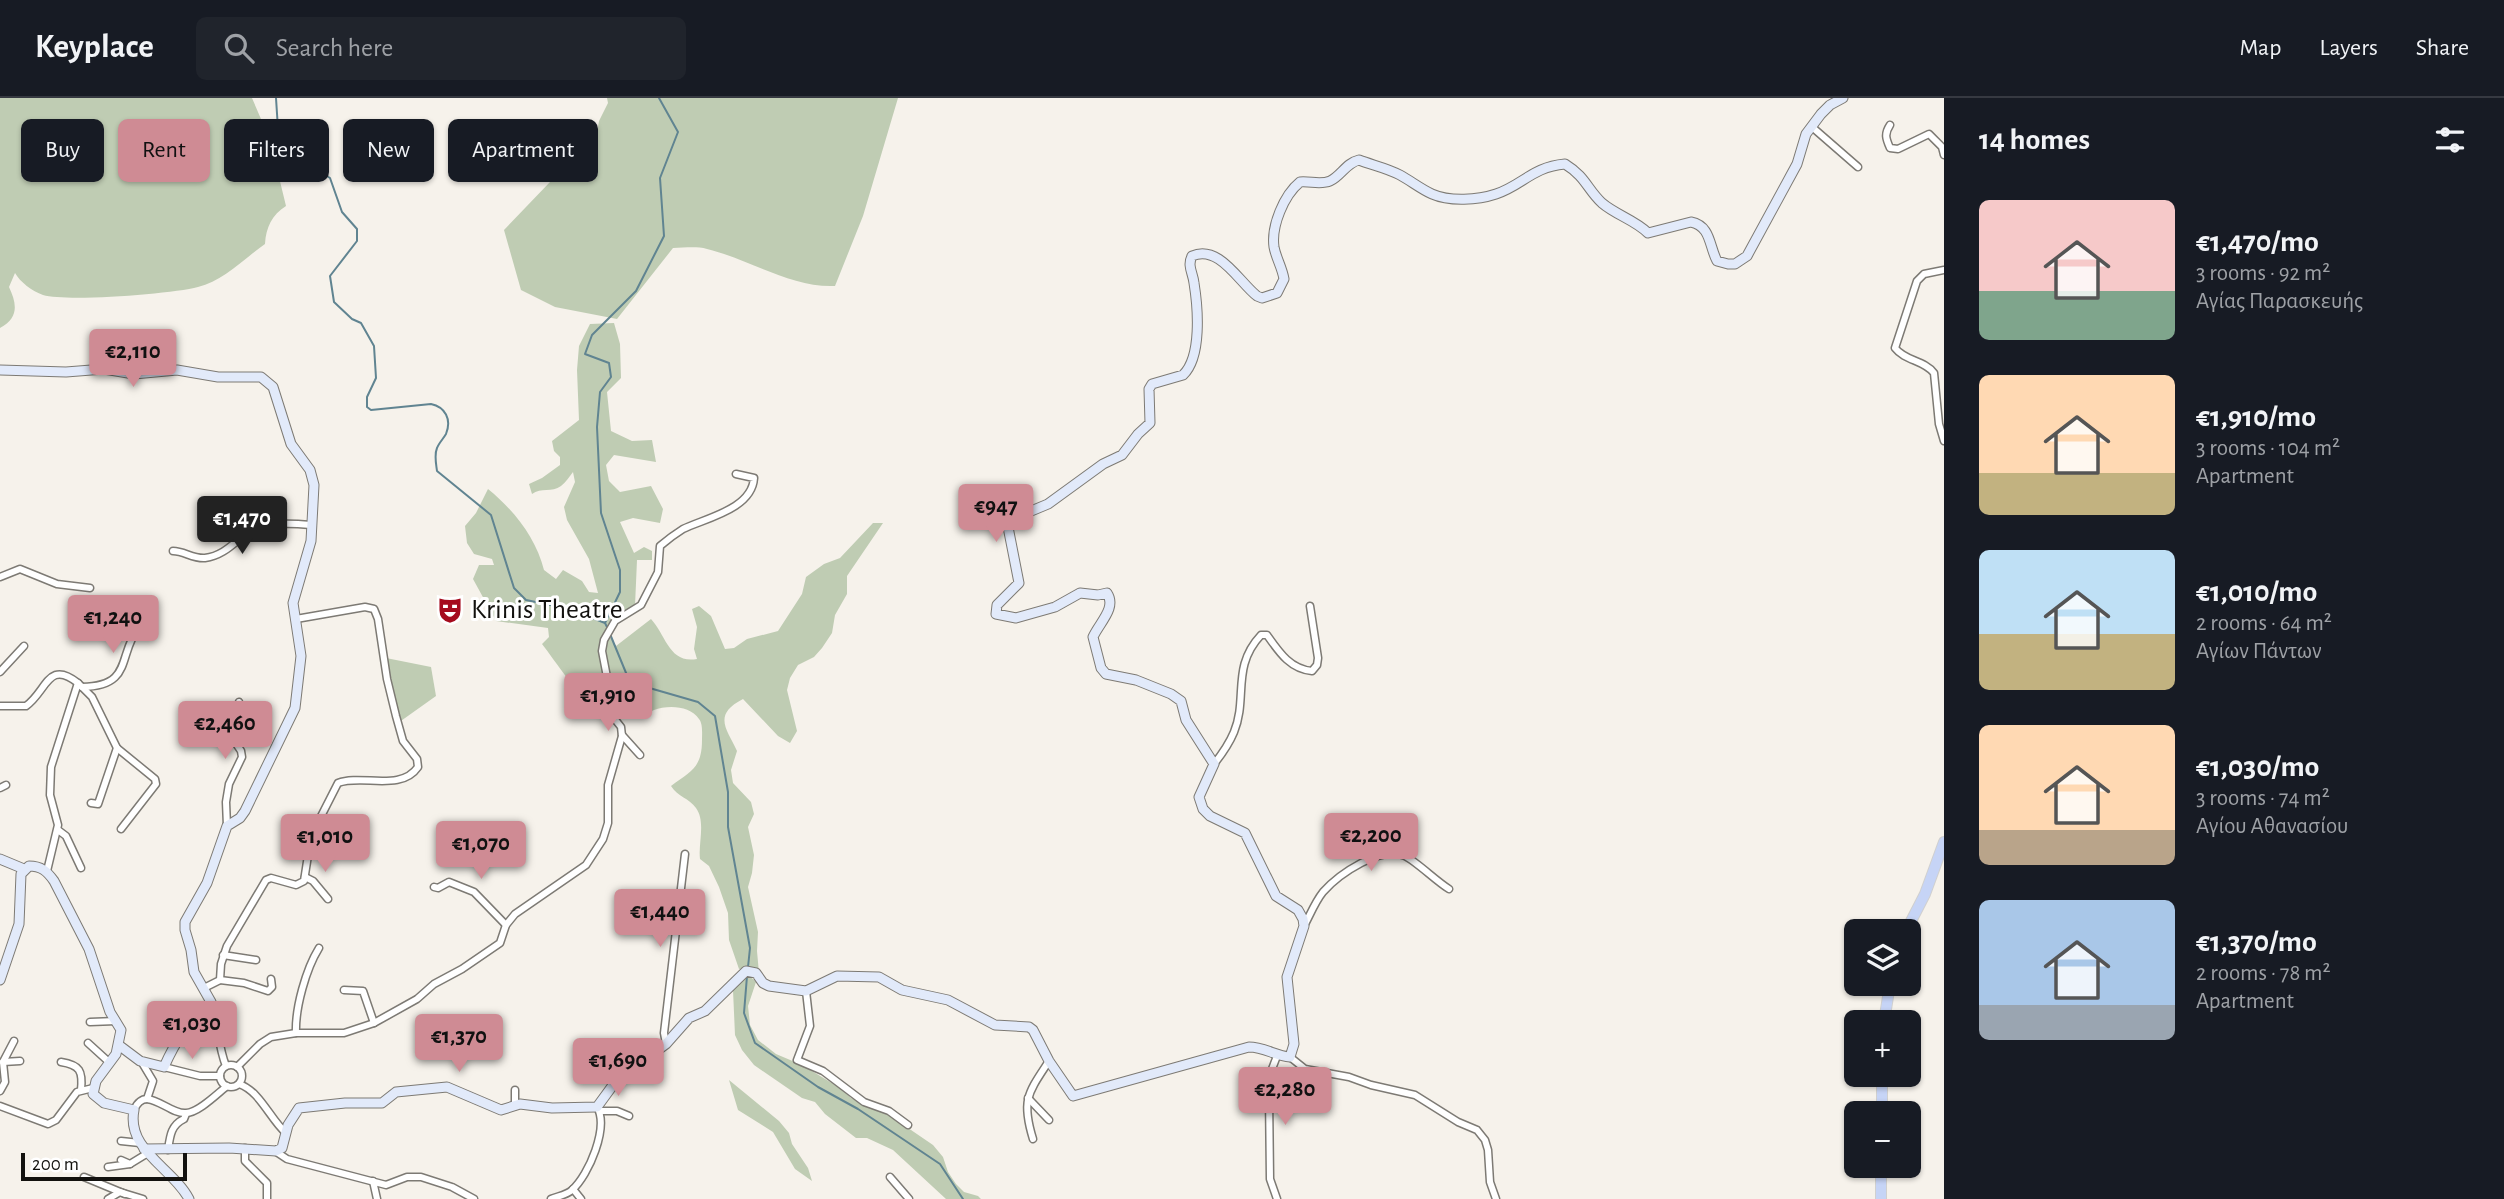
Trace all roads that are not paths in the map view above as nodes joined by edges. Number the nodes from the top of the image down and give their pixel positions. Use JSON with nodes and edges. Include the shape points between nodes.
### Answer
{"nodes":[{"id":1,"x":1843,"y":98,"type":"edge"},
{"id":2,"x":1890,"y":125,"type":"dead end"},
{"id":3,"x":1812,"y":127,"type":"junction"},
{"id":4,"x":1944,"y":155,"type":"edge"},
{"id":5,"x":1858,"y":167,"type":"dead end"},
{"id":6,"x":1944,"y":270,"type":"edge"},
{"id":7,"x":0,"y":370,"type":"edge"},
{"id":8,"x":1944,"y":441,"type":"edge"},
{"id":9,"x":736,"y":474,"type":"dead end"},
{"id":10,"x":312,"y":525,"type":"junction"},
{"id":11,"x":173,"y":551,"type":"dead end"},
{"id":12,"x":0,"y":578,"type":"edge"},
{"id":13,"x":90,"y":588,"type":"dead end"},
{"id":14,"x":1310,"y":606,"type":"dead end"},
{"id":15,"x":296,"y":619,"type":"junction"},
{"id":16,"x":139,"y":627,"type":"dead end"},
{"id":17,"x":24,"y":646,"type":"dead end"},
{"id":18,"x":0,"y":672,"type":"edge"},
{"id":19,"x":80,"y":685,"type":"junction"},
{"id":20,"x":239,"y":702,"type":"dead end"},
{"id":21,"x":0,"y":706,"type":"edge"},
{"id":22,"x":622,"y":735,"type":"junction"},
{"id":23,"x":117,"y":748,"type":"junction"},
{"id":24,"x":640,"y":755,"type":"dead end"},
{"id":25,"x":1214,"y":764,"type":"junction"},
{"id":26,"x":91,"y":803,"type":"dead end"},
{"id":27,"x":227,"y":826,"type":"junction"},
{"id":28,"x":121,"y":829,"type":"dead end"},
{"id":29,"x":58,"y":830,"type":"junction"},
{"id":30,"x":1944,"y":842,"type":"edge"},
{"id":31,"x":685,"y":855,"type":"dead end"},
{"id":32,"x":0,"y":859,"type":"edge"},
{"id":33,"x":24,"y":869,"type":"junction"},
{"id":34,"x":81,"y":869,"type":"dead end"},
{"id":35,"x":47,"y":871,"type":"junction"},
{"id":36,"x":305,"y":877,"type":"junction"},
{"id":37,"x":434,"y":887,"type":"dead end"},
{"id":38,"x":1449,"y":890,"type":"dead end"},
{"id":39,"x":328,"y":899,"type":"dead end"},
{"id":40,"x":1912,"y":919,"type":"edge"},
{"id":41,"x":506,"y":925,"type":"junction"},
{"id":42,"x":1304,"y":926,"type":"junction"},
{"id":43,"x":319,"y":948,"type":"dead end"},
{"id":44,"x":223,"y":955,"type":"junction"},
{"id":45,"x":256,"y":960,"type":"dead end"},
{"id":46,"x":271,"y":979,"type":"dead end"},
{"id":47,"x":0,"y":980,"type":"edge"},
{"id":48,"x":220,"y":980,"type":"junction"},
{"id":49,"x":204,"y":988,"type":"junction"},
{"id":50,"x":344,"y":990,"type":"dead end"},
{"id":51,"x":806,"y":991,"type":"junction"},
{"id":52,"x":211,"y":1002,"type":"junction"},
{"id":53,"x":116,"y":1021,"type":"junction"},
{"id":54,"x":90,"y":1022,"type":"dead end"},
{"id":55,"x":374,"y":1023,"type":"junction"},
{"id":56,"x":296,"y":1033,"type":"junction"},
{"id":57,"x":14,"y":1041,"type":"dead end"},
{"id":58,"x":88,"y":1043,"type":"dead end"},
{"id":59,"x":666,"y":1044,"type":"junction"},
{"id":60,"x":120,"y":1046,"type":"junction"},
{"id":61,"x":1277,"y":1056,"type":"junction"},
{"id":62,"x":1290,"y":1057,"type":"junction"},
{"id":63,"x":1049,"y":1060,"type":"junction"},
{"id":64,"x":20,"y":1061,"type":"dead end"},
{"id":65,"x":3,"y":1062,"type":"junction"},
{"id":66,"x":61,"y":1062,"type":"dead end"},
{"id":67,"x":141,"y":1062,"type":"junction"},
{"id":68,"x":110,"y":1063,"type":"junction"},
{"id":69,"x":226,"y":1066,"type":"junction"},
{"id":70,"x":164,"y":1067,"type":"junction"},
{"id":71,"x":237,"y":1067,"type":"junction"},
{"id":72,"x":220,"y":1076,"type":"junction"},
{"id":73,"x":239,"y":1084,"type":"junction"},
{"id":74,"x":227,"y":1087,"type":"junction"},
{"id":75,"x":93,"y":1088,"type":"junction"},
{"id":76,"x":81,"y":1090,"type":"junction"},
{"id":77,"x":515,"y":1090,"type":"dead end"},
{"id":78,"x":0,"y":1091,"type":"edge"},
{"id":79,"x":1028,"y":1098,"type":"junction"},
{"id":80,"x":147,"y":1099,"type":"junction"},
{"id":81,"x":515,"y":1104,"type":"junction"},
{"id":82,"x":0,"y":1106,"type":"edge"},
{"id":83,"x":599,"y":1109,"type":"junction"},
{"id":84,"x":134,"y":1110,"type":"junction"},
{"id":85,"x":186,"y":1114,"type":"junction"},
{"id":86,"x":629,"y":1116,"type":"dead end"},
{"id":87,"x":1049,"y":1120,"type":"dead end"},
{"id":88,"x":908,"y":1125,"type":"dead end"},
{"id":89,"x":286,"y":1133,"type":"junction"},
{"id":90,"x":1032,"y":1139,"type":"dead end"},
{"id":91,"x":121,"y":1141,"type":"dead end"},
{"id":92,"x":144,"y":1148,"type":"junction"},
{"id":93,"x":245,"y":1148,"type":"junction"},
{"id":94,"x":168,"y":1150,"type":"junction"},
{"id":95,"x":275,"y":1151,"type":"junction"},
{"id":96,"x":121,"y":1160,"type":"dead end"},
{"id":97,"x":130,"y":1164,"type":"junction"},
{"id":98,"x":108,"y":1167,"type":"dead end"},
{"id":99,"x":84,"y":1177,"type":"dead end"},
{"id":100,"x":890,"y":1177,"type":"dead end"},
{"id":101,"x":1881,"y":1178,"type":"edge"},
{"id":102,"x":373,"y":1181,"type":"junction"},
{"id":103,"x":573,"y":1189,"type":"junction"},
{"id":104,"x":125,"y":1194,"type":"junction"},
{"id":105,"x":140,"y":1198,"type":"edge"},
{"id":106,"x":108,"y":1199,"type":"edge"},
{"id":107,"x":189,"y":1199,"type":"edge"},
{"id":108,"x":267,"y":1199,"type":"edge"},
{"id":109,"x":377,"y":1199,"type":"edge"},
{"id":110,"x":474,"y":1199,"type":"edge"},
{"id":111,"x":551,"y":1199,"type":"edge"},
{"id":112,"x":581,"y":1199,"type":"edge"},
{"id":113,"x":909,"y":1199,"type":"edge"},
{"id":114,"x":1278,"y":1199,"type":"edge"},
{"id":115,"x":1496,"y":1199,"type":"edge"},
{"id":116,"x":1881,"y":1199,"type":"edge"}],
"edges":[{"from":1,"to":3,"type":"street","via":[[1830,105]]},
{"from":2,"to":4,"type":"street","via":[[1885,138],[1890,148],[1898,149],[1926,133],[1942,147]]},
{"from":3,"to":5,"type":"street"},
{"from":3,"to":25,"type":"street","via":[[1760,236],[1747,256],[1735,264],[1717,261],[1709,235],[1697,224],[1648,233],[1604,204],[1565,163],[1536,171],[1487,197],[1436,196],[1397,173],[1359,160],[1325,183],[1297,184],[1274,231],[1282,286],[1262,298],[1225,262],[1192,256],[1189,266],[1197,341],[1190,367],[1183,375],[1152,384],[1150,423],[1122,455],[1048,504],[1012,519],[1008,527],[1019,583],[995,611],[1016,618],[1055,607],[1080,593],[1107,593],[1110,607],[1093,637],[1101,668],[1181,701],[1186,720]]},
{"from":6,"to":8,"type":"street","via":[[1924,274],[1917,281],[1895,348],[1934,373]]},
{"from":7,"to":10,"type":"street","via":[[104,369],[134,374],[177,370],[213,377],[261,377],[273,387],[291,444],[310,470]]},
{"from":9,"to":22,"type":"street","via":[[754,478],[741,501],[660,546],[658,572],[649,592],[636,609],[615,621],[604,640],[606,708]]},
{"from":10,"to":11,"type":"street","via":[[267,526],[204,558]]},
{"from":10,"to":15,"type":"street","via":[[295,594]]},
{"from":12,"to":13,"type":"street","via":[[20,569],[57,584]]},
{"from":14,"to":25,"type":"street","via":[[1317,665],[1312,671],[1303,670],[1282,657],[1267,635],[1261,635],[1242,671],[1235,731]]},
{"from":15,"to":27,"type":"street","via":[[301,656],[295,708],[245,811]]},
{"from":15,"to":36,"type":"street","via":[[374,609],[403,741],[418,763],[413,774],[400,779],[338,783],[311,836]]},
{"from":16,"to":19,"type":"street","via":[[117,676],[99,686]]},
{"from":17,"to":18,"type":"street"},
{"from":19,"to":21,"type":"street","via":[[66,674],[57,674],[26,706]]},
{"from":19,"to":23,"type":"street","via":[[92,697]]},
{"from":19,"to":29,"type":"street","via":[[51,767],[50,795]]},
{"from":20,"to":27,"type":"street","via":[[231,736],[242,757],[229,784]]},
{"from":22,"to":24,"type":"street"},
{"from":22,"to":41,"type":"street","via":[[608,785],[607,830],[597,849],[586,865]]},
{"from":23,"to":26,"type":"street","via":[[98,804]]},
{"from":23,"to":28,"type":"street","via":[[156,784]]},
{"from":25,"to":42,"type":"street","via":[[1199,797],[1203,809],[1245,833],[1276,896],[1298,910]]},
{"from":27,"to":49,"type":"street","via":[[207,883],[184,924],[194,972]]},
{"from":29,"to":34,"type":"street","via":[[66,836]]},
{"from":29,"to":35,"type":"street"},
{"from":30,"to":40,"type":"main road"},
{"from":31,"to":59,"type":"street"},
{"from":32,"to":33,"type":"street"},
{"from":33,"to":35,"type":"street","via":[[31,866]]},
{"from":33,"to":47,"type":"street","via":[[19,880],[18,930]]},
{"from":35,"to":53,"type":"street","via":[[89,949]]},
{"from":36,"to":39,"type":"street"},
{"from":36,"to":44,"type":"street","via":[[296,885],[267,878]]},
{"from":37,"to":41,"type":"street","via":[[449,882],[469,890]]},
{"from":38,"to":42,"type":"street","via":[[1405,856],[1374,855],[1324,891]]},
{"from":41,"to":55,"type":"street","via":[[500,943]]},
{"from":42,"to":62,"type":"street","via":[[1287,976]]},
{"from":43,"to":56,"type":"street","via":[[300,1001]]},
{"from":44,"to":45,"type":"street"},
{"from":44,"to":48,"type":"street"},
{"from":46,"to":48,"type":"street","via":[[268,991]]},
{"from":48,"to":49,"type":"street"},
{"from":49,"to":52,"type":"street"},
{"from":50,"to":55,"type":"street","via":[[363,991]]},
{"from":51,"to":59,"type":"street","via":[[769,986],[749,971],[705,1011],[689,1018]]},
{"from":51,"to":63,"type":"street","via":[[837,976],[879,977],[902,989],[948,1000],[995,1025],[1029,1027]]},
{"from":51,"to":88,"type":"street","via":[[810,1026],[797,1060]]},
{"from":52,"to":69,"type":"street"},
{"from":52,"to":70,"type":"street","via":[[180,1034]]},
{"from":53,"to":54,"type":"street"},
{"from":53,"to":60,"type":"street"},
{"from":55,"to":56,"type":"street","via":[[344,1033]]},
{"from":56,"to":71,"type":"street","via":[[268,1038]]},
{"from":57,"to":65,"type":"street"},
{"from":58,"to":68,"type":"street"},
{"from":59,"to":83,"type":"street","via":[[616,1081]]},
{"from":60,"to":67,"type":"street"},
{"from":60,"to":68,"type":"street"},
{"from":61,"to":62,"type":"street"},
{"from":61,"to":63,"type":"street","via":[[1249,1048],[1076,1097],[1068,1092]]},
{"from":61,"to":114,"type":"street","via":[[1269,1095],[1270,1179]]},
{"from":62,"to":115,"type":"street","via":[[1312,1071],[1415,1095],[1477,1130],[1488,1150]]},
{"from":63,"to":79,"type":"street"},
{"from":64,"to":65,"type":"street"},
{"from":65,"to":78,"type":"street","via":[[5,1082]]},
{"from":66,"to":76,"type":"street","via":[[78,1067],[83,1077]]},
{"from":67,"to":70,"type":"street"},
{"from":67,"to":80,"type":"street","via":[[153,1079]]},
{"from":68,"to":75,"type":"street"},
{"from":69,"to":71,"type":"street"},
{"from":69,"to":72,"type":"street"},
{"from":70,"to":72,"type":"street"},
{"from":71,"to":73,"type":"street","via":[[242,1075]]},
{"from":72,"to":74,"type":"street"},
{"from":73,"to":74,"type":"street"},
{"from":73,"to":89,"type":"street","via":[[252,1091]]},
{"from":74,"to":85,"type":"street"},
{"from":75,"to":76,"type":"street"},
{"from":75,"to":84,"type":"street","via":[[101,1102]]},
{"from":76,"to":82,"type":"street","via":[[55,1121],[47,1124]]},
{"from":77,"to":81,"type":"street"},
{"from":79,"to":87,"type":"street"},
{"from":79,"to":90,"type":"street","via":[[1025,1112]]},
{"from":80,"to":84,"type":"street","via":[[138,1102]]},
{"from":80,"to":85,"type":"street"},
{"from":81,"to":83,"type":"street"},
{"from":81,"to":89,"type":"street","via":[[502,1110],[453,1087],[403,1091],[382,1103],[299,1108]]},
{"from":83,"to":86,"type":"street"},
{"from":83,"to":103,"type":"street","via":[[603,1124],[595,1149]]},
{"from":84,"to":92,"type":"street","via":[[134,1125]]},
{"from":85,"to":94,"type":"street","via":[[171,1132]]},
{"from":89,"to":95,"type":"street","via":[[282,1148]]},
{"from":91,"to":92,"type":"street"},
{"from":92,"to":94,"type":"street"},
{"from":92,"to":97,"type":"street"},
{"from":92,"to":107,"type":"street"},
{"from":93,"to":94,"type":"street"},
{"from":93,"to":95,"type":"street"},
{"from":93,"to":108,"type":"street","via":[[244,1161],[266,1181]]},
{"from":95,"to":102,"type":"street","via":[[286,1159]]},
{"from":96,"to":97,"type":"street"},
{"from":97,"to":98,"type":"street"},
{"from":99,"to":104,"type":"street"},
{"from":100,"to":113,"type":"street"},
{"from":101,"to":116,"type":"main road"},
{"from":102,"to":109,"type":"street"},
{"from":102,"to":110,"type":"street","via":[[387,1185],[418,1177]]},
{"from":103,"to":111,"type":"street"},
{"from":103,"to":112,"type":"street"},
{"from":104,"to":105,"type":"street"},
{"from":104,"to":106,"type":"street"}]}
